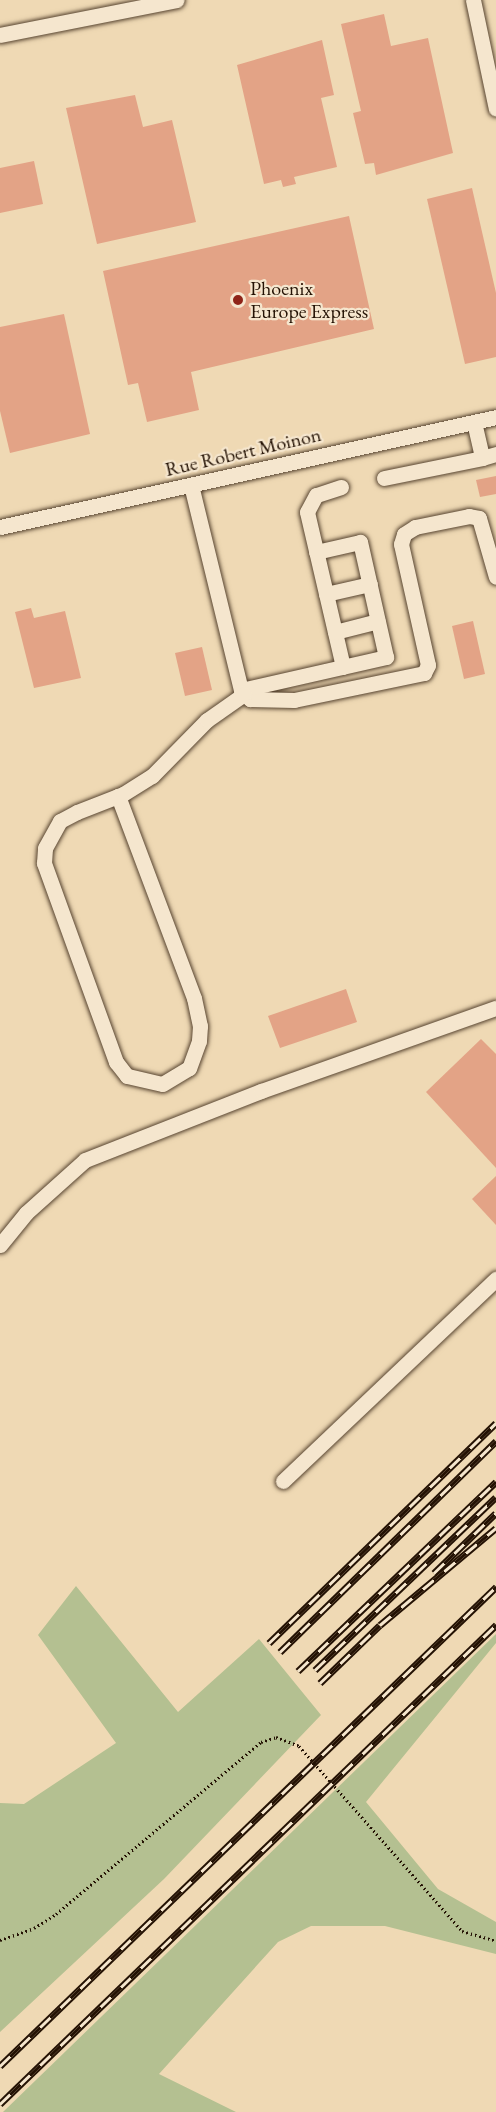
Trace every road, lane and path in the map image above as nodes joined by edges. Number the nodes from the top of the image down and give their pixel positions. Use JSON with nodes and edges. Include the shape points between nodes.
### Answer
{"nodes":[{"id":1,"x":177,"y":0,"type":"edge"},
{"id":2,"x":473,"y":0,"type":"edge"},
{"id":3,"x":0,"y":35,"type":"edge"},
{"id":4,"x":496,"y":109,"type":"edge"},
{"id":5,"x":496,"y":417,"type":"edge"},
{"id":6,"x":474,"y":422,"type":"junction"},
{"id":7,"x":489,"y":456,"type":"edge"},
{"id":8,"x":384,"y":478,"type":"dead end"},
{"id":9,"x":190,"y":485,"type":"junction"},
{"id":10,"x":341,"y":487,"type":"dead end"},
{"id":11,"x":0,"y":527,"type":"edge"},
{"id":12,"x":316,"y":552,"type":"junction"},
{"id":13,"x":496,"y":577,"type":"edge"},
{"id":14,"x":370,"y":584,"type":"junction"},
{"id":15,"x":326,"y":594,"type":"junction"},
{"id":16,"x":378,"y":621,"type":"junction"},
{"id":17,"x":335,"y":632,"type":"junction"},
{"id":18,"x":343,"y":667,"type":"junction"},
{"id":19,"x":243,"y":692,"type":"junction"},
{"id":20,"x":118,"y":796,"type":"junction"},
{"id":21,"x":496,"y":1008,"type":"edge"},
{"id":22,"x":0,"y":1245,"type":"edge"},
{"id":23,"x":496,"y":1279,"type":"edge"},
{"id":24,"x":283,"y":1482,"type":"dead end"},
{"id":25,"x":0,"y":1940,"type":"edge"},
{"id":26,"x":496,"y":1941,"type":"edge"}],
"edges":[{"from":1,"to":3,"type":"street"},
{"from":2,"to":4,"type":"street"},
{"from":5,"to":6,"type":"street","name":"Rue Robert Moinon"},
{"from":6,"to":7,"type":"street"},
{"from":6,"to":9,"type":"street","name":"Rue Robert Moinon"},
{"from":7,"to":8,"type":"street"},
{"from":9,"to":11,"type":"street","name":"Rue Robert Moinon"},
{"from":9,"to":19,"type":"street"},
{"from":10,"to":12,"type":"street","via":[[322,491],[310,502],[307,513]]},
{"from":12,"to":14,"type":"street","via":[[360,542]]},
{"from":12,"to":15,"type":"street"},
{"from":13,"to":19,"type":"street","via":[[479,518],[469,516],[416,527],[404,534],[401,544],[428,665],[424,673],[294,700],[266,702]]},
{"from":14,"to":15,"type":"street"},
{"from":14,"to":16,"type":"street"},
{"from":15,"to":17,"type":"street"},
{"from":16,"to":17,"type":"street"},
{"from":16,"to":18,"type":"street","via":[[386,657]]},
{"from":17,"to":18,"type":"street"},
{"from":18,"to":19,"type":"street"},
{"from":19,"to":20,"type":"street","via":[[207,720],[152,776]]},
{"from":20,"to":20,"type":"street","via":[[60,821],[45,848],[44,863],[116,1062],[127,1077],[162,1084],[189,1068],[200,1026],[194,998]]},
{"from":21,"to":22,"type":"street","via":[[261,1090],[85,1160],[26,1213]]},
{"from":23,"to":24,"type":"street"},
{"from":25,"to":26,"type":"path","via":[[34,1928],[56,1914],[261,1742],[276,1737],[298,1746],[462,1931]]}]}
